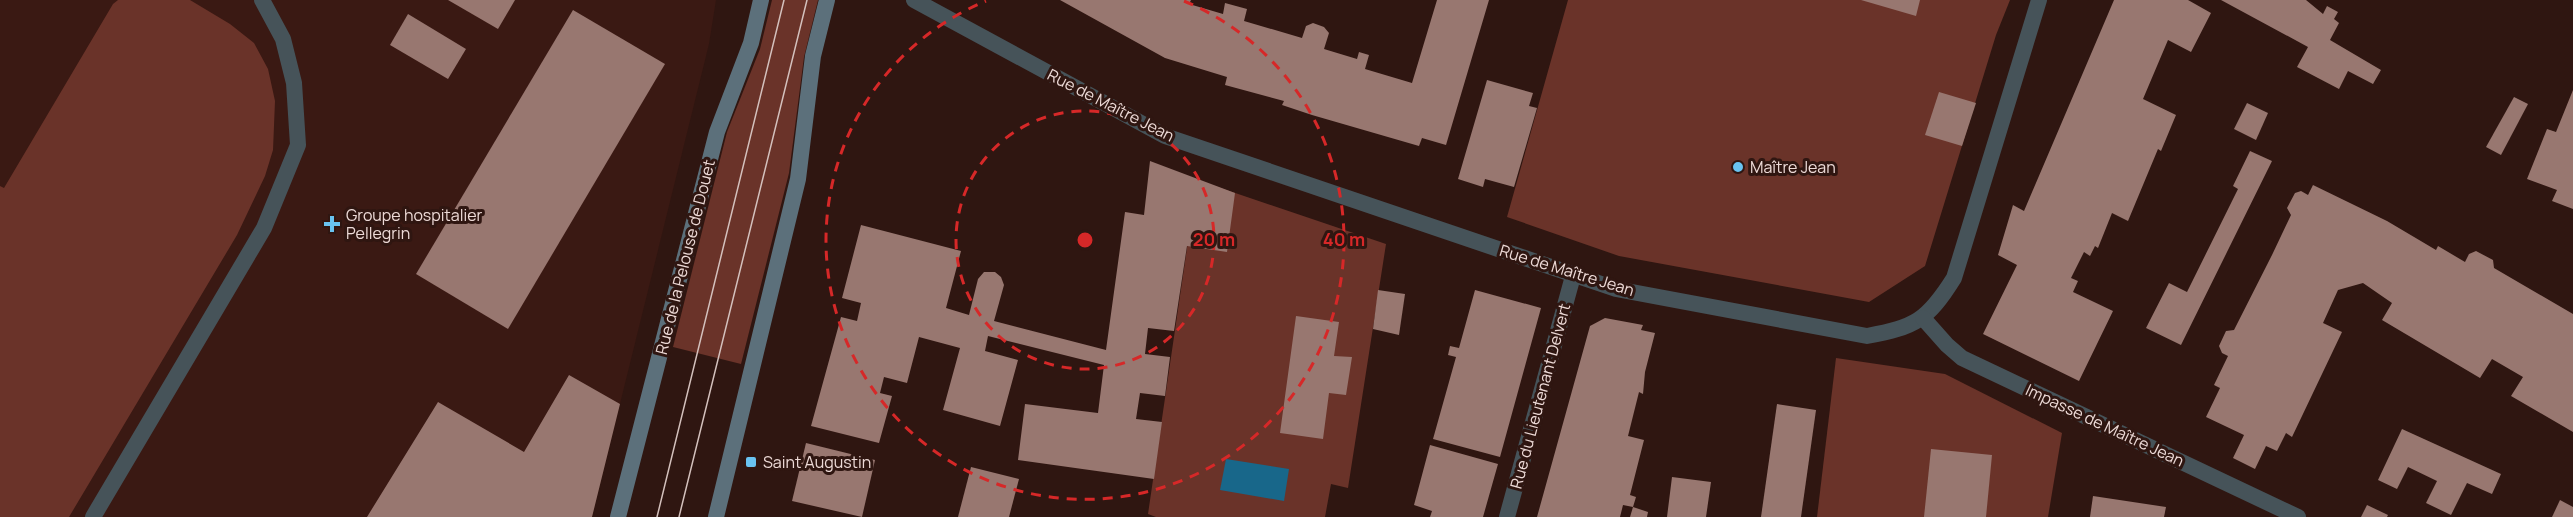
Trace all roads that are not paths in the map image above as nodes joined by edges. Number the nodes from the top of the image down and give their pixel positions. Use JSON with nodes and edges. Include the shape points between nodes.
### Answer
{"nodes":[{"id":1,"x":262,"y":0,"type":"edge"},
{"id":2,"x":761,"y":0,"type":"edge"},
{"id":3,"x":827,"y":0,"type":"edge"},
{"id":4,"x":914,"y":0,"type":"edge"},
{"id":5,"x":2039,"y":0,"type":"edge"},
{"id":6,"x":1573,"y":276,"type":"junction"},
{"id":7,"x":1923,"y":318,"type":"junction"},
{"id":8,"x":93,"y":517,"type":"edge"},
{"id":9,"x":618,"y":517,"type":"edge"},
{"id":10,"x":716,"y":517,"type":"edge"},
{"id":11,"x":1507,"y":517,"type":"edge"},
{"id":12,"x":2298,"y":517,"type":"edge"}],
"edges":[{"from":1,"to":8,"type":"street","via":[[284,39],[294,83],[298,145],[264,228]]},
{"from":2,"to":9,"type":"main road","name":"Rue de la Pelouse de Douet","via":[[751,43],[717,132]]},
{"from":3,"to":10,"type":"main road","via":[[813,56],[798,179]]},
{"from":4,"to":6,"type":"street","name":"Rue de Maître Jean","via":[[1165,136]]},
{"from":5,"to":7,"type":"street","name":"Rue de Maître Jean","via":[[1954,278]]},
{"from":6,"to":7,"type":"street","name":"Rue de Maître Jean","via":[[1616,289],[1867,336],[1902,329]]},
{"from":6,"to":11,"type":"street","name":"Rue du Lieutenant Delvert"},
{"from":7,"to":12,"type":"street","name":"Impasse de Maître Jean","via":[[1962,358]]}]}
